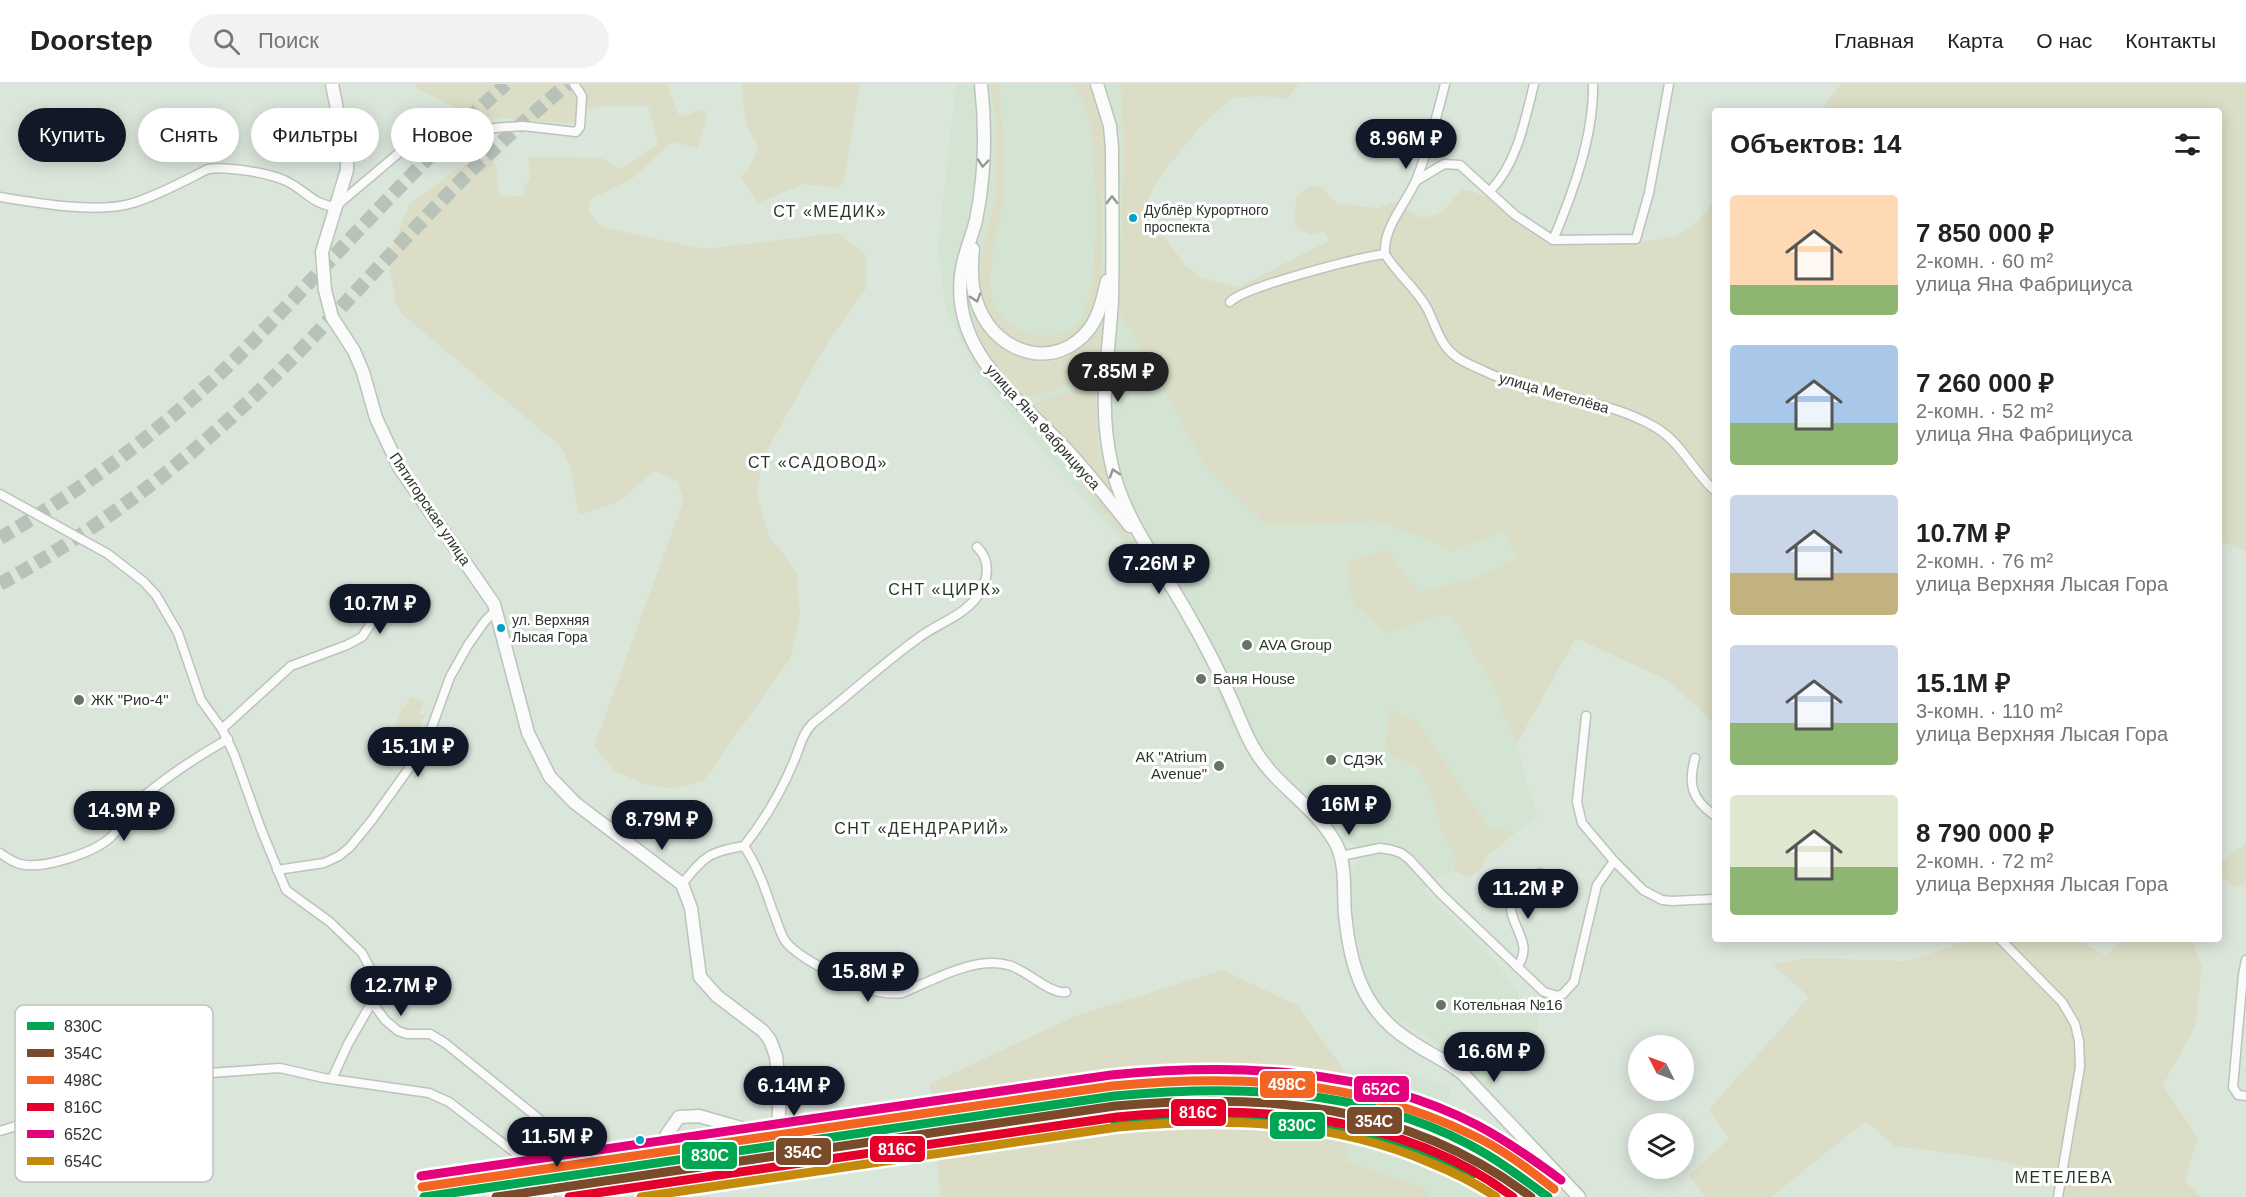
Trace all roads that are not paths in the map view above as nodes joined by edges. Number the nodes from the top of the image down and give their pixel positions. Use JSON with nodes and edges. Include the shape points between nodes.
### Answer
{"nodes":[{"id":1,"x":332,"y":84,"type":"edge"},
{"id":2,"x":574,"y":84,"type":"edge"},
{"id":3,"x":972,"y":84,"type":"edge"},
{"id":4,"x":981,"y":84,"type":"edge"},
{"id":5,"x":1445,"y":84,"type":"edge"},
{"id":6,"x":1534,"y":84,"type":"edge"},
{"id":7,"x":1593,"y":84,"type":"edge"},
{"id":8,"x":1669,"y":84,"type":"edge"},
{"id":9,"x":1100,"y":88,"type":"edge"},
{"id":10,"x":984,"y":135,"type":"junction"},
{"id":11,"x":1416,"y":181,"type":"junction"},
{"id":12,"x":1490,"y":191,"type":"junction"},
{"id":13,"x":0,"y":197,"type":"edge"},
{"id":14,"x":335,"y":207,"type":"junction"},
{"id":15,"x":976,"y":219,"type":"junction"},
{"id":16,"x":1553,"y":240,"type":"junction"},
{"id":17,"x":1385,"y":254,"type":"junction"},
{"id":18,"x":1112,"y":259,"type":"junction"},
{"id":19,"x":1230,"y":302,"type":"dead end"},
{"id":20,"x":1712,"y":488,"type":"edge"},
{"id":21,"x":0,"y":494,"type":"edge"},
{"id":22,"x":1146,"y":546,"type":"junction"},
{"id":23,"x":977,"y":547,"type":"dead end"},
{"id":24,"x":388,"y":598,"type":"dead end"},
{"id":25,"x":496,"y":609,"type":"junction"},
{"id":26,"x":1587,"y":716,"type":"dead end"},
{"id":27,"x":222,"y":729,"type":"junction"},
{"id":28,"x":228,"y":739,"type":"junction"},
{"id":29,"x":1695,"y":758,"type":"dead end"},
{"id":30,"x":1712,"y":813,"type":"edge"},
{"id":31,"x":744,"y":846,"type":"junction"},
{"id":32,"x":0,"y":853,"type":"edge"},
{"id":33,"x":1341,"y":856,"type":"junction"},
{"id":34,"x":1614,"y":861,"type":"junction"},
{"id":35,"x":277,"y":870,"type":"junction"},
{"id":36,"x":1540,"y":873,"type":"dead end"},
{"id":37,"x":682,"y":884,"type":"junction"},
{"id":38,"x":1712,"y":899,"type":"edge"},
{"id":39,"x":2003,"y":942,"type":"edge"},
{"id":40,"x":2246,"y":960,"type":"edge"},
{"id":41,"x":1517,"y":967,"type":"junction"},
{"id":42,"x":1066,"y":992,"type":"dead end"},
{"id":43,"x":372,"y":1002,"type":"junction"},
{"id":44,"x":213,"y":1073,"type":"edge"},
{"id":45,"x":332,"y":1079,"type":"junction"},
{"id":46,"x":2246,"y":1096,"type":"edge"},
{"id":47,"x":15,"y":1126,"type":"edge"},
{"id":48,"x":0,"y":1131,"type":"edge"},
{"id":49,"x":548,"y":1132,"type":"junction"},
{"id":50,"x":656,"y":1192,"type":"edge"},
{"id":51,"x":533,"y":1197,"type":"edge"},
{"id":52,"x":548,"y":1197,"type":"edge"},
{"id":53,"x":1579,"y":1197,"type":"edge"},
{"id":54,"x":2058,"y":1197,"type":"edge"}],
"edges":[{"from":1,"to":14,"type":"main road","name":"Пятигорская улица","via":[[347,160]]},
{"from":2,"to":14,"type":"street","via":[[582,96],[580,127],[576,132],[523,126],[484,129],[413,147],[400,152]]},
{"from":3,"to":10,"type":"main road"},
{"from":4,"to":10,"type":"main road","name":"улица Яна Фабрициуса"},
{"from":5,"to":11,"type":"street","via":[[1432,140]]},
{"from":6,"to":12,"type":"street","via":[[1516,149]]},
{"from":7,"to":16,"type":"street","via":[[1584,148]]},
{"from":8,"to":16,"type":"street","via":[[1649,193],[1636,239]]},
{"from":18,"to":9,"type":"main road","name":"улица Яна Фабрициуса","one_way":true,"via":[[1112,148]]},
{"from":10,"to":15,"type":"main road","name":"улица Яна Фабрициуса","one_way":true},
{"from":11,"to":12,"type":"street","via":[[1451,163],[1460,165]]},
{"from":11,"to":17,"type":"street","via":[[1388,233]]},
{"from":12,"to":16,"type":"street","via":[[1515,215]]},
{"from":13,"to":14,"type":"street","via":[[75,206],[119,206],[216,168],[286,181],[315,202]]},
{"from":14,"to":25,"type":"main road","name":"Пятигорская улица","via":[[322,252],[332,317],[354,351],[376,418],[399,467]]},
{"from":15,"to":18,"type":"main road","one_way":true,"via":[[974,296],[995,334],[1022,350],[1056,351],[1068,347],[1090,328],[1098,314]]},
{"from":15,"to":22,"type":"main road","name":"улица Яна Фабрициуса","via":[[962,269],[961,298],[972,342],[1001,385],[1077,461]]},
{"from":17,"to":19,"type":"street","via":[[1277,281],[1237,295]]},
{"from":17,"to":20,"type":"street","name":"улица Метелёва","via":[[1426,306],[1446,346],[1459,359],[1534,390],[1598,404],[1641,420],[1666,434]]},
{"from":22,"to":18,"type":"main road","name":"улица Яна Фабрициуса","one_way":true,"via":[[1124,503],[1111,465],[1105,430],[1103,404]]},
{"from":21,"to":27,"type":"street","via":[[108,554],[144,582],[178,633],[201,700]]},
{"from":22,"to":33,"type":"main road","name":"улица Яна Фабрициуса","via":[[1203,642],[1259,756],[1317,816]]},
{"from":23,"to":31,"type":"street","via":[[985,557],[987,572],[978,596],[968,607],[920,636],[808,728],[776,797]]},
{"from":24,"to":27,"type":"street","via":[[362,637],[291,666]]},
{"from":25,"to":35,"type":"street","via":[[471,639],[450,677],[425,746],[350,847],[324,863]]},
{"from":25,"to":37,"type":"main road","name":"Пятигорская улица","via":[[528,733],[550,777],[574,803]]},
{"from":26,"to":34,"type":"street","via":[[1577,809],[1582,823]]},
{"from":27,"to":28,"type":"street"},
{"from":28,"to":32,"type":"street","via":[[195,758],[137,802],[114,833],[95,847],[34,866],[11,861]]},
{"from":28,"to":35,"type":"street"},
{"from":29,"to":30,"type":"street","via":[[1692,787],[1696,798]]},
{"from":31,"to":37,"type":"street","via":[[710,854]]},
{"from":31,"to":42,"type":"street","via":[[789,946],[854,983],[881,993],[902,993],[962,969],[995,963],[1025,970],[1056,992]]},
{"from":33,"to":41,"type":"street","via":[[1380,848],[1392,849],[1409,859]]},
{"from":33,"to":53,"type":"main road","name":"улица Яна Фабрициуса","via":[[1345,917],[1355,967],[1372,1008],[1406,1039],[1462,1073]]},
{"from":34,"to":38,"type":"street","via":[[1642,890],[1662,900]]},
{"from":34,"to":41,"type":"street","via":[[1598,885],[1569,989],[1558,996],[1548,994]]},
{"from":35,"to":43,"type":"street","via":[[286,890],[330,922],[363,953],[371,970]]},
{"from":36,"to":41,"type":"street","via":[[1536,882],[1511,899],[1511,910],[1525,946]]},
{"from":37,"to":50,"type":"main road","via":[[691,908],[700,977],[770,1040],[780,1093],[778,1128],[766,1135],[699,1116],[679,1117],[667,1134]]},
{"from":39,"to":54,"type":"street","via":[[2062,1002],[2079,1041],[2080,1067]]},
{"from":40,"to":46,"type":"street","via":[[2234,1087],[2238,1095]]},
{"from":43,"to":45,"type":"street"},
{"from":43,"to":49,"type":"street","via":[[398,1031],[430,1034],[445,1043],[538,1118]]},
{"from":44,"to":45,"type":"street","via":[[280,1068]]},
{"from":45,"to":51,"type":"street","via":[[429,1093],[449,1102],[526,1161]]},
{"from":47,"to":48,"type":"street"},
{"from":49,"to":50,"type":"main road","via":[[560,1133],[639,1189]]},
{"from":49,"to":52,"type":"main road","via":[[539,1143],[538,1152]]}]}
